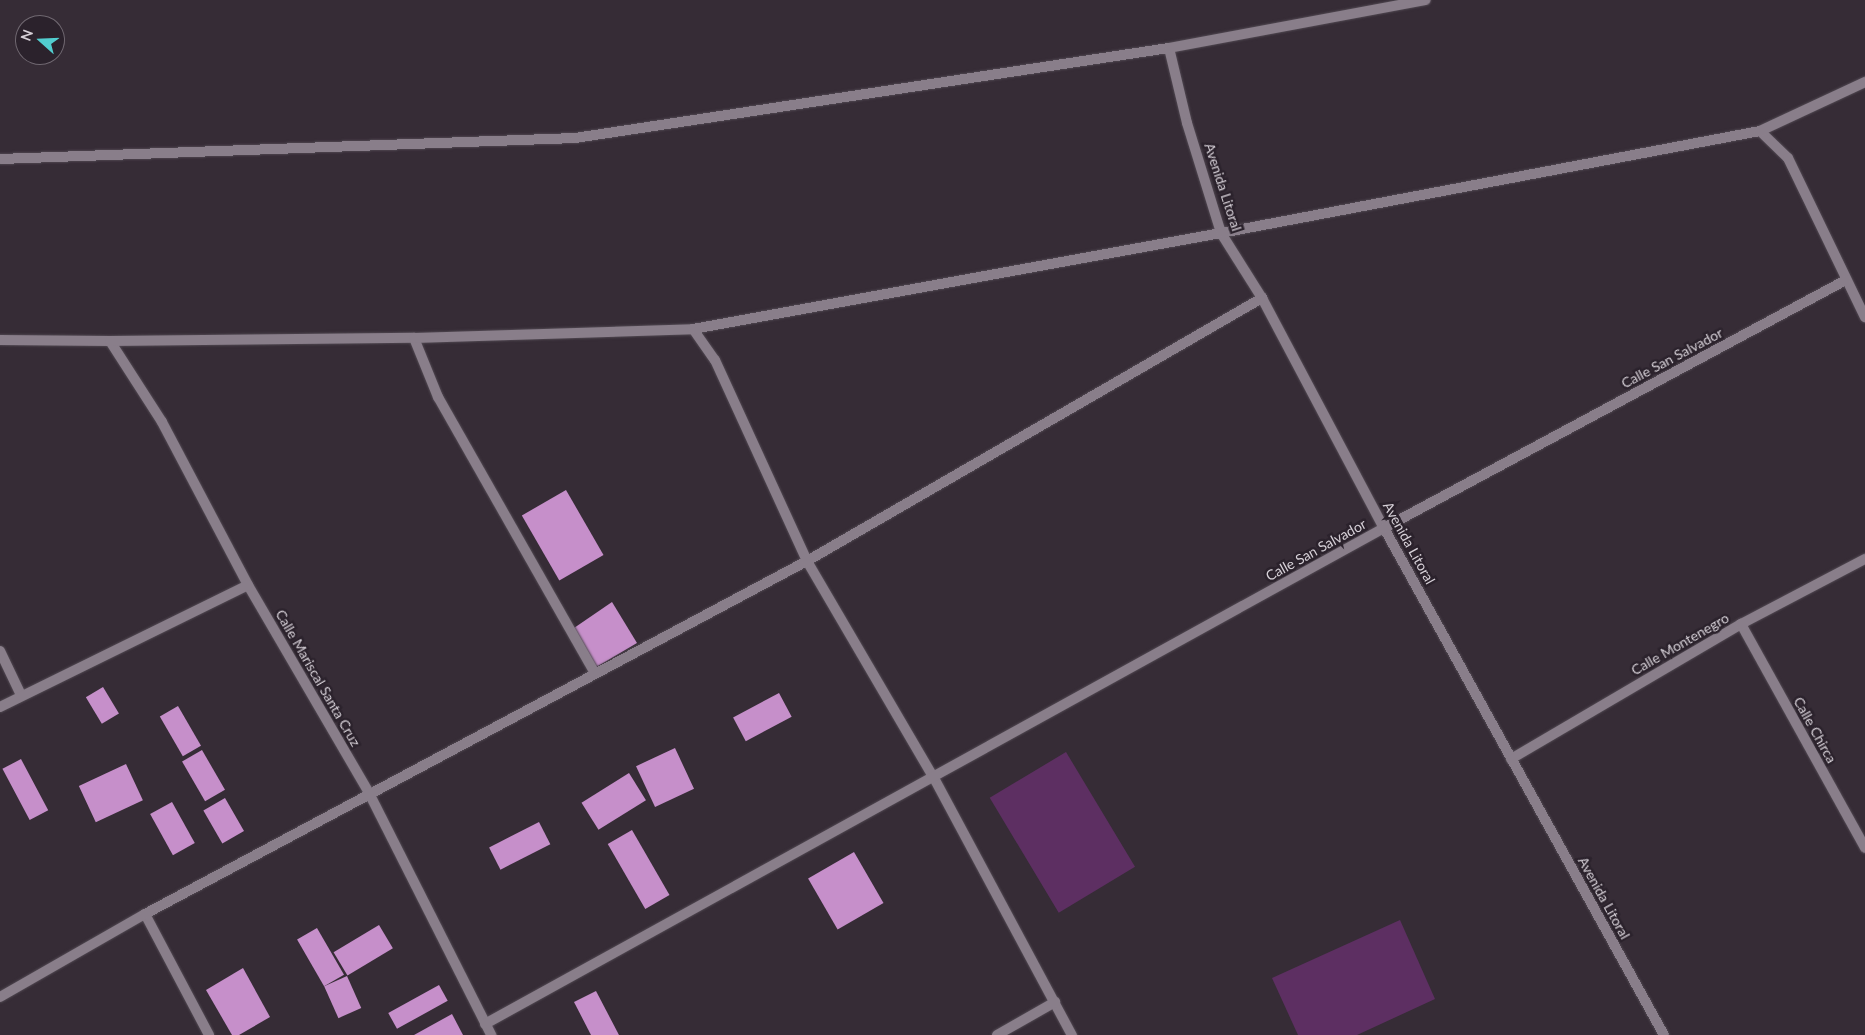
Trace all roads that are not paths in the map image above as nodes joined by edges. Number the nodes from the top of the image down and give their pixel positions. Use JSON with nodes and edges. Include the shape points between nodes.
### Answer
{"nodes":[{"id":1,"x":1426,"y":0,"type":"edge"},
{"id":2,"x":1169,"y":48,"type":"junction"},
{"id":3,"x":1865,"y":82,"type":"edge"},
{"id":4,"x":1760,"y":131,"type":"junction"},
{"id":5,"x":0,"y":159,"type":"edge"},
{"id":6,"x":1221,"y":233,"type":"junction"},
{"id":7,"x":1846,"y":280,"type":"junction"},
{"id":8,"x":1262,"y":298,"type":"junction"},
{"id":9,"x":1865,"y":317,"type":"edge"},
{"id":10,"x":693,"y":329,"type":"junction"},
{"id":11,"x":414,"y":338,"type":"junction"},
{"id":12,"x":0,"y":340,"type":"edge"},
{"id":13,"x":110,"y":341,"type":"junction"},
{"id":14,"x":1384,"y":528,"type":"junction"},
{"id":15,"x":1865,"y":559,"type":"edge"},
{"id":16,"x":807,"y":561,"type":"junction"},
{"id":17,"x":248,"y":585,"type":"junction"},
{"id":18,"x":1741,"y":624,"type":"junction"},
{"id":19,"x":0,"y":651,"type":"edge"},
{"id":20,"x":595,"y":673,"type":"junction"},
{"id":21,"x":21,"y":695,"type":"junction"},
{"id":22,"x":0,"y":707,"type":"edge"},
{"id":23,"x":1511,"y":758,"type":"junction"},
{"id":24,"x":934,"y":778,"type":"junction"},
{"id":25,"x":370,"y":795,"type":"junction"},
{"id":26,"x":1865,"y":848,"type":"edge"},
{"id":27,"x":145,"y":914,"type":"junction"},
{"id":28,"x":0,"y":997,"type":"edge"},
{"id":29,"x":1055,"y":1002,"type":"junction"},
{"id":30,"x":485,"y":1024,"type":"junction"},
{"id":31,"x":209,"y":1035,"type":"edge"},
{"id":32,"x":491,"y":1035,"type":"edge"},
{"id":33,"x":997,"y":1035,"type":"edge"},
{"id":34,"x":1072,"y":1035,"type":"edge"},
{"id":35,"x":1664,"y":1035,"type":"edge"}],
"edges":[{"from":1,"to":2,"type":"street"},
{"from":2,"to":5,"type":"street","via":[[575,138]]},
{"from":2,"to":6,"type":"street","name":"Avenida Litoral","via":[[1187,122]]},
{"from":3,"to":4,"type":"street"},
{"from":4,"to":6,"type":"street"},
{"from":4,"to":7,"type":"street","via":[[1788,158]]},
{"from":6,"to":8,"type":"street","name":"Avenida Litoral"},
{"from":6,"to":10,"type":"street"},
{"from":7,"to":9,"type":"street"},
{"from":7,"to":14,"type":"street","name":"Calle San Salvador"},
{"from":8,"to":14,"type":"street","name":"Avenida Litoral"},
{"from":8,"to":16,"type":"street"},
{"from":10,"to":11,"type":"street"},
{"from":10,"to":16,"type":"street","via":[[715,360]]},
{"from":11,"to":13,"type":"street"},
{"from":11,"to":20,"type":"street","via":[[438,397]]},
{"from":12,"to":13,"type":"street"},
{"from":13,"to":17,"type":"street","name":"Calle Mariscal Santa Cruz","via":[[162,422]]},
{"from":14,"to":23,"type":"street","name":"Avenida Litoral"},
{"from":14,"to":24,"type":"street","name":"Calle San Salvador"},
{"from":15,"to":18,"type":"street","name":"Calle Montenegro"},
{"from":16,"to":20,"type":"street"},
{"from":16,"to":24,"type":"street"},
{"from":17,"to":21,"type":"street"},
{"from":17,"to":25,"type":"street","name":"Calle Mariscal Santa Cruz"},
{"from":18,"to":23,"type":"street","name":"Calle Montenegro"},
{"from":18,"to":26,"type":"street","name":"Calle Chirca"},
{"from":19,"to":21,"type":"street"},
{"from":20,"to":25,"type":"street"},
{"from":21,"to":22,"type":"street"},
{"from":23,"to":35,"type":"street","name":"Avenida Litoral"},
{"from":24,"to":29,"type":"street"},
{"from":24,"to":30,"type":"street","name":"Calle San Salvador"},
{"from":25,"to":27,"type":"street"},
{"from":25,"to":30,"type":"street","name":"Calle Mariscal Santa Cruz"},
{"from":27,"to":28,"type":"street"},
{"from":27,"to":31,"type":"street"},
{"from":29,"to":33,"type":"street"},
{"from":29,"to":34,"type":"street"},
{"from":30,"to":32,"type":"street","name":"Calle Mariscal Santa Cruz"}]}
